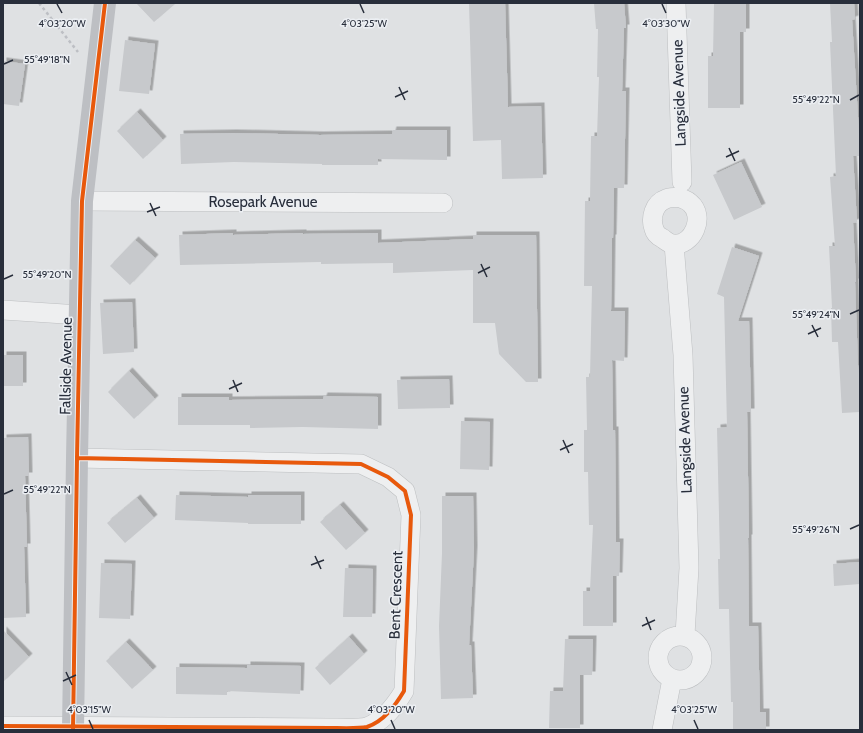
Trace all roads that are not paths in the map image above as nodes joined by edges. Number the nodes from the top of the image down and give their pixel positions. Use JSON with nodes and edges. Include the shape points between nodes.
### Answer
{"nodes":[{"id":1,"x":105,"y":3,"type":"edge"},
{"id":2,"x":676,"y":3,"type":"edge"},
{"id":3,"x":682,"y":182,"type":"dead end"},
{"id":4,"x":82,"y":201,"type":"junction"},
{"id":5,"x":444,"y":203,"type":"dead end"},
{"id":6,"x":674,"y":244,"type":"dead end"},
{"id":7,"x":3,"y":310,"type":"edge"},
{"id":8,"x":80,"y":315,"type":"junction"},
{"id":9,"x":76,"y":458,"type":"junction"},
{"id":10,"x":685,"y":635,"type":"junction"},
{"id":11,"x":672,"y":679,"type":"junction"},
{"id":12,"x":3,"y":726,"type":"edge"},
{"id":13,"x":73,"y":729,"type":"edge"},
{"id":14,"x":662,"y":730,"type":"edge"}],
"edges":[{"from":1,"to":4,"type":"street","name":"Fallside Avenue"},
{"from":2,"to":3,"type":"street","name":"Langside Avenue"},
{"from":4,"to":5,"type":"street","name":"Rosepark Avenue"},
{"from":4,"to":8,"type":"street","name":"Fallside Avenue"},
{"from":6,"to":10,"type":"street","name":"Langside Avenue","via":[[683,356],[689,568]]},
{"from":7,"to":8,"type":"street"},
{"from":8,"to":9,"type":"street","name":"Fallside Avenue"},
{"from":9,"to":13,"type":"street","name":"Fallside Avenue"},
{"from":9,"to":13,"type":"street","name":"Bent Crescent","via":[[361,464],[388,477],[404,491],[411,515],[404,691],[382,719],[366,727]]},
{"from":10,"to":11,"type":"street","via":[[673,636],[662,644],[658,655],[662,672]]},
{"from":10,"to":11,"type":"street","via":[[696,641],[703,652],[703,664],[696,675],[685,680]]},
{"from":11,"to":14,"type":"street"},
{"from":12,"to":13,"type":"street","name":"Bent Crescent"}]}
